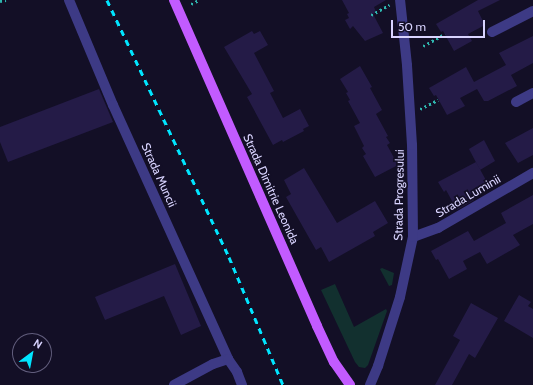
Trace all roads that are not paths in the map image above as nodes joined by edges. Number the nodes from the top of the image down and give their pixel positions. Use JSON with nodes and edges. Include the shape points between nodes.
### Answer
{"nodes":[{"id":1,"x":69,"y":0,"type":"edge"},
{"id":2,"x":174,"y":0,"type":"edge"},
{"id":3,"x":399,"y":2,"type":"edge"},
{"id":4,"x":533,"y":11,"type":"edge"},
{"id":5,"x":492,"y":32,"type":"dead end"},
{"id":6,"x":533,"y":93,"type":"edge"},
{"id":7,"x":516,"y":102,"type":"dead end"},
{"id":8,"x":533,"y":173,"type":"edge"},
{"id":9,"x":413,"y":237,"type":"junction"},
{"id":10,"x":228,"y":359,"type":"junction"},
{"id":11,"x":174,"y":385,"type":"edge"},
{"id":12,"x":242,"y":385,"type":"edge"},
{"id":13,"x":350,"y":385,"type":"edge"},
{"id":14,"x":370,"y":385,"type":"edge"}],
"edges":[{"from":1,"to":10,"type":"street","name":"Strada Muncii","via":[[113,105]]},
{"from":2,"to":13,"type":"main road","name":"Strada Dimitrie Leonida","via":[[317,326],[334,362]]},
{"from":3,"to":9,"type":"street","name":"Strada Progresului","via":[[412,145]]},
{"from":4,"to":5,"type":"street"},
{"from":6,"to":7,"type":"street"},
{"from":8,"to":9,"type":"street","name":"Strada Luminii","via":[[438,228]]},
{"from":9,"to":14,"type":"street","name":"Strada Progresului","via":[[400,296]]},
{"from":10,"to":11,"type":"street","via":[[213,364]]},
{"from":10,"to":12,"type":"street","name":"Strada Muncii"}]}
